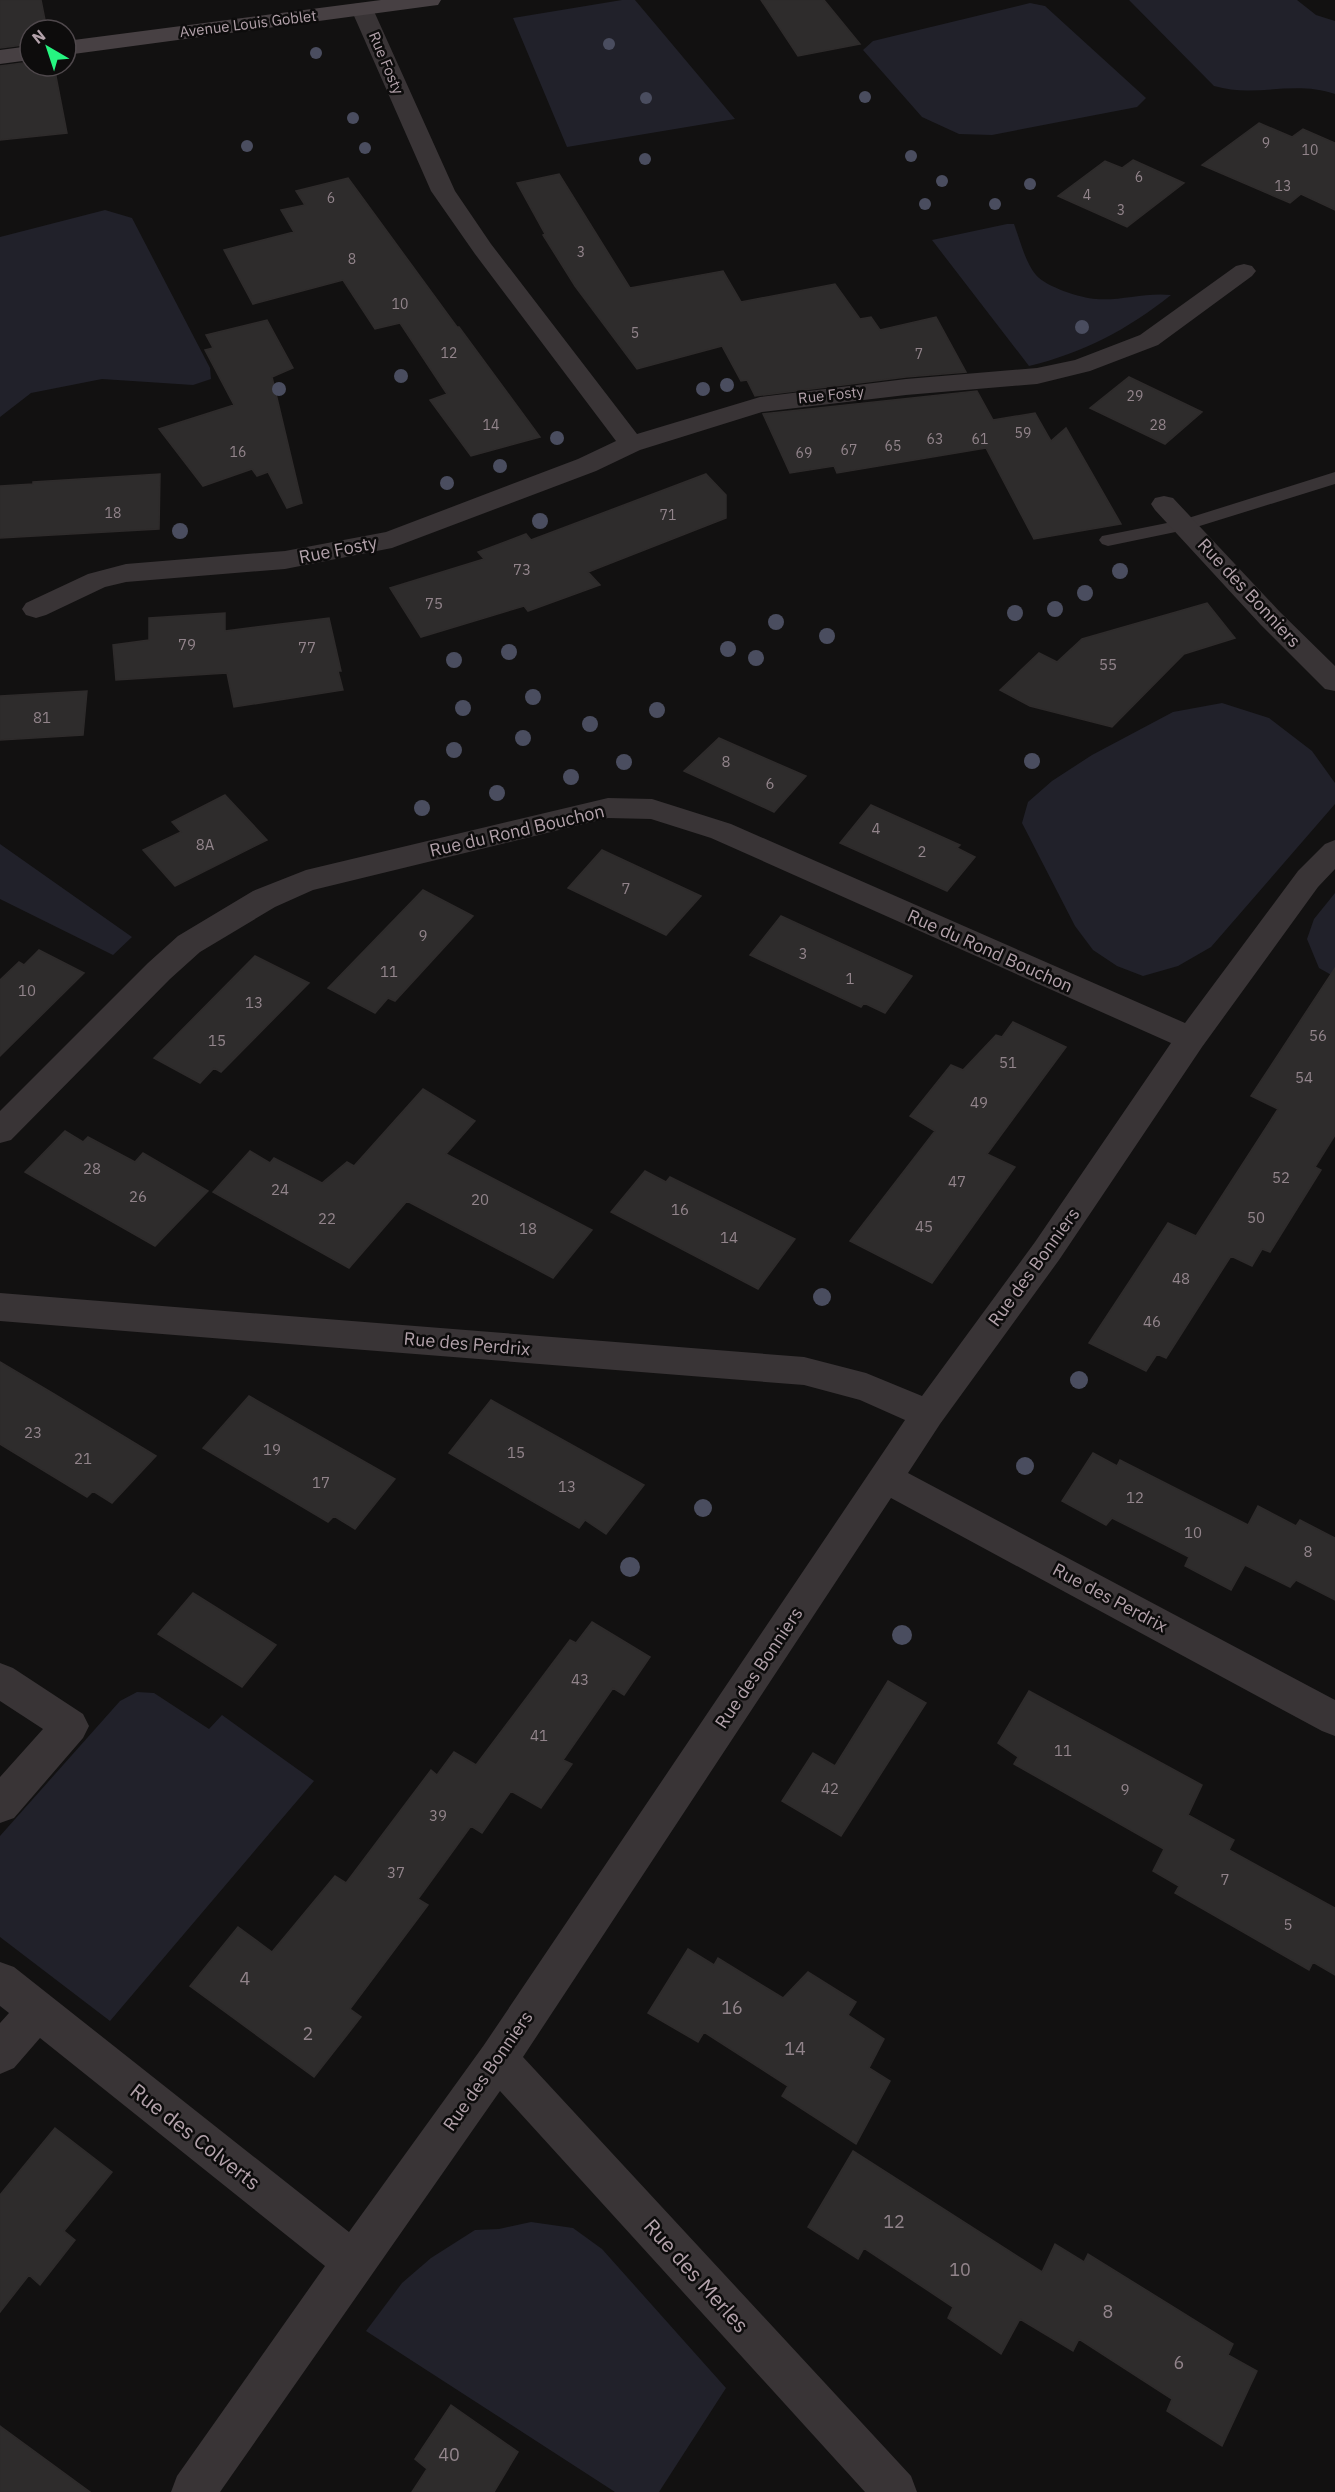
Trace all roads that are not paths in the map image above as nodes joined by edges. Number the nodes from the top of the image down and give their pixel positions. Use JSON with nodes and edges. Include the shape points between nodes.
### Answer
{"nodes":[{"id":1,"x":430,"y":0,"type":"edge"},
{"id":2,"x":362,"y":9,"type":"junction"},
{"id":3,"x":78,"y":46,"type":"edge"},
{"id":4,"x":18,"y":54,"type":"edge"},
{"id":5,"x":0,"y":57,"type":"edge"},
{"id":6,"x":1244,"y":271,"type":"dead end"},
{"id":7,"x":631,"y":444,"type":"junction"},
{"id":8,"x":1335,"y":478,"type":"edge"},
{"id":9,"x":1164,"y":504,"type":"dead end"},
{"id":10,"x":1184,"y":525,"type":"junction"},
{"id":11,"x":1108,"y":540,"type":"dead end"},
{"id":12,"x":36,"y":609,"type":"dead end"},
{"id":13,"x":1335,"y":682,"type":"edge"},
{"id":14,"x":1335,"y":851,"type":"edge"},
{"id":15,"x":1191,"y":1039,"type":"junction"},
{"id":16,"x":0,"y":1131,"type":"edge"},
{"id":17,"x":0,"y":1307,"type":"edge"},
{"id":18,"x":928,"y":1414,"type":"junction"},
{"id":19,"x":886,"y":1478,"type":"junction"},
{"id":20,"x":0,"y":1680,"type":"edge"},
{"id":21,"x":1335,"y":1719,"type":"edge"},
{"id":22,"x":0,"y":1804,"type":"edge"},
{"id":23,"x":0,"y":1981,"type":"edge"},
{"id":24,"x":37,"y":2011,"type":"junction"},
{"id":25,"x":0,"y":2054,"type":"edge"},
{"id":26,"x":498,"y":2059,"type":"junction"},
{"id":27,"x":353,"y":2262,"type":"junction"},
{"id":28,"x":193,"y":2492,"type":"edge"},
{"id":29,"x":895,"y":2492,"type":"edge"}],
"edges":[{"from":1,"to":2,"type":"main road","name":"Avenue Louis Goblet"},
{"from":2,"to":3,"type":"main road","name":"Avenue Louis Goblet"},
{"from":2,"to":7,"type":"street","name":"Rue Fosty","via":[[443,191]]},
{"from":4,"to":5,"type":"main road"},
{"from":6,"to":7,"type":"street","name":"Rue Fosty","via":[[1149,340],[1112,356],[1037,376],[760,405]]},
{"from":7,"to":12,"type":"street","name":"Rue Fosty","via":[[587,465],[392,539],[285,560],[126,573],[97,580]]},
{"from":8,"to":10,"type":"lane"},
{"from":9,"to":10,"type":"street","name":"Rue des Bonniers"},
{"from":10,"to":11,"type":"lane"},
{"from":10,"to":13,"type":"street","name":"Rue des Bonniers"},
{"from":14,"to":15,"type":"street","name":"Rue des Bonniers","via":[[1308,879]]},
{"from":15,"to":16,"type":"street","name":"Rue du Rond Bouchon","via":[[721,831],[652,809],[608,808],[306,881],[264,899],[189,944]]},
{"from":15,"to":18,"type":"street","name":"Rue des Bonniers","via":[[1047,1251]]},
{"from":17,"to":18,"type":"street","name":"Rue des Perdrix","via":[[804,1371],[866,1387]]},
{"from":18,"to":19,"type":"street","name":"Rue des Bonniers"},
{"from":19,"to":21,"type":"street","name":"Rue des Perdrix"},
{"from":19,"to":26,"type":"street","name":"Rue des Bonniers"},
{"from":20,"to":22,"type":"street","via":[[70,1726]]},
{"from":23,"to":24,"type":"street","name":"Rue des Colverts"},
{"from":24,"to":25,"type":"street"},
{"from":24,"to":27,"type":"street","name":"Rue des Colverts"},
{"from":26,"to":27,"type":"street","name":"Rue des Bonniers"},
{"from":26,"to":29,"type":"street","name":"Rue des Merles"},
{"from":27,"to":28,"type":"street","name":"Rue des Bonniers"}]}
